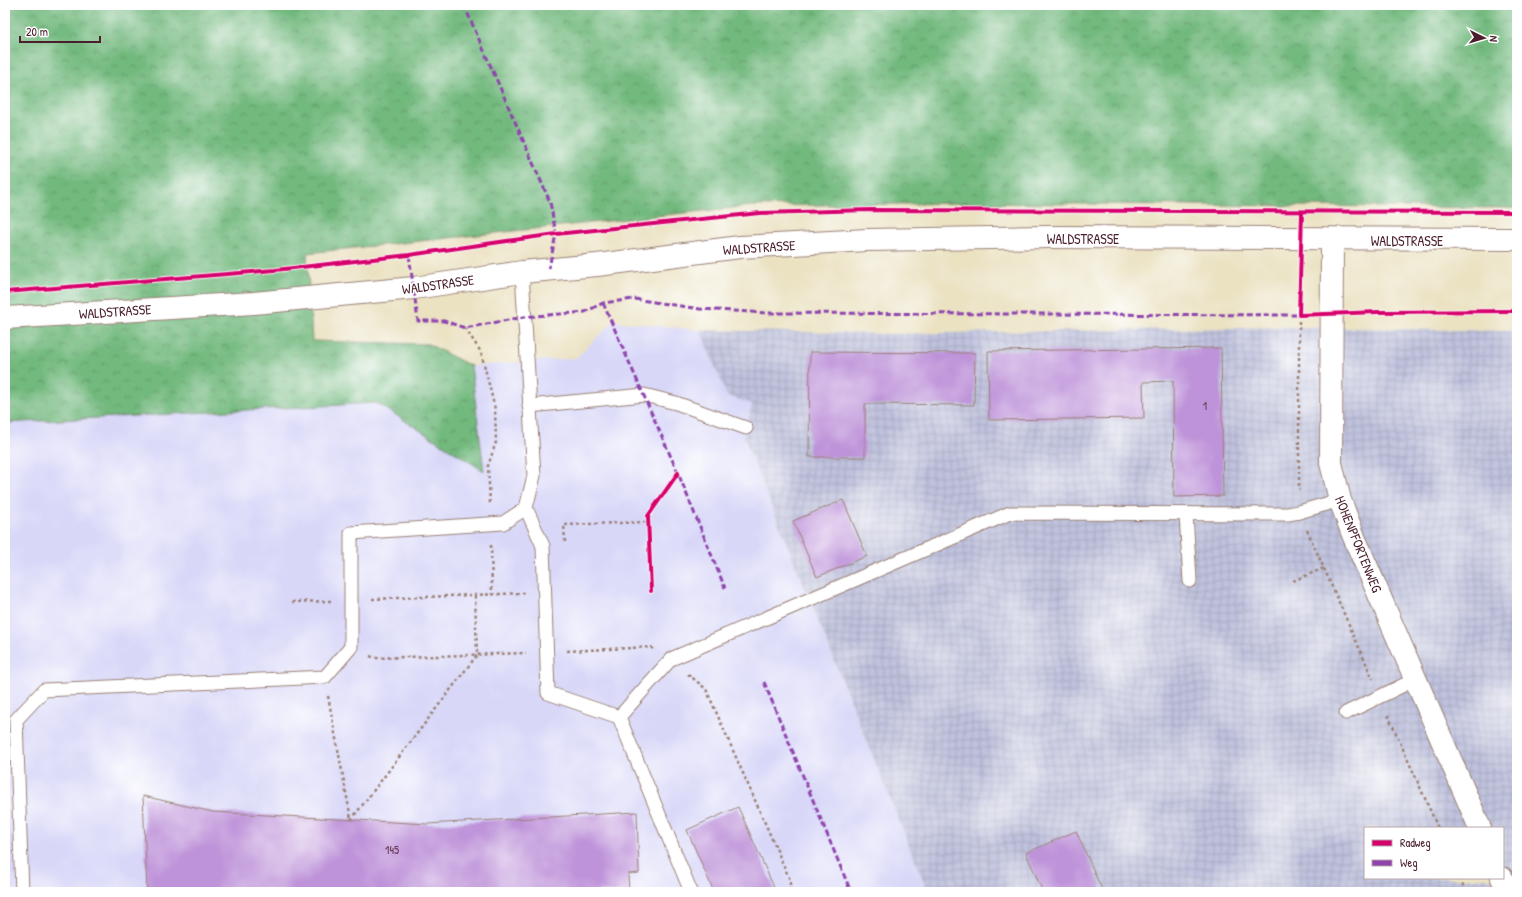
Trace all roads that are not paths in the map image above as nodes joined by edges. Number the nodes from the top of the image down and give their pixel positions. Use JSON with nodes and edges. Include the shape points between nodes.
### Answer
{"nodes":[{"id":1,"x":1517,"y":239,"type":"edge"},
{"id":2,"x":1332,"y":240,"type":"junction"},
{"id":3,"x":522,"y":272,"type":"junction"},
{"id":4,"x":5,"y":318,"type":"edge"},
{"id":5,"x":529,"y":406,"type":"junction"},
{"id":6,"x":746,"y":428,"type":"dead end"},
{"id":7,"x":1340,"y":500,"type":"junction"},
{"id":8,"x":526,"y":508,"type":"junction"},
{"id":9,"x":1186,"y":514,"type":"junction"},
{"id":10,"x":1190,"y":581,"type":"dead end"},
{"id":11,"x":1416,"y":679,"type":"junction"},
{"id":12,"x":1346,"y":713,"type":"dead end"},
{"id":13,"x":619,"y":717,"type":"junction"},
{"id":14,"x":1480,"y":827,"type":"edge"},
{"id":15,"x":1502,"y":879,"type":"edge"},
{"id":16,"x":22,"y":892,"type":"edge"},
{"id":17,"x":691,"y":892,"type":"edge"},
{"id":18,"x":1508,"y":892,"type":"edge"}],
"edges":[{"from":1,"to":2,"type":"street","name":"WALDSTRASSE"},
{"from":2,"to":3,"type":"street","name":"WALDSTRASSE","via":[[1049,237],[867,240],[740,247]]},
{"from":2,"to":7,"type":"street","name":"HOHENPFORTENWEG","via":[[1331,463]]},
{"from":3,"to":4,"type":"street","name":"WALDSTRASSE","via":[[414,288],[254,303]]},
{"from":3,"to":5,"type":"lane"},
{"from":5,"to":6,"type":"lane","via":[[644,395],[676,403]]},
{"from":5,"to":8,"type":"lane","via":[[534,476]]},
{"from":7,"to":9,"type":"lane","via":[[1288,514]]},
{"from":7,"to":11,"type":"street","name":"HOHENPFORTENWEG"},
{"from":8,"to":13,"type":"lane","via":[[543,546],[548,693]]},
{"from":8,"to":16,"type":"lane","via":[[503,523],[352,534],[351,647],[325,677],[44,690],[16,720]]},
{"from":9,"to":10,"type":"lane"},
{"from":9,"to":13,"type":"lane","via":[[1010,513],[671,659]]},
{"from":11,"to":12,"type":"lane"},
{"from":11,"to":14,"type":"street","name":"HOHENPFORTENWEG"},
{"from":13,"to":17,"type":"lane"},
{"from":15,"to":18,"type":"street"}]}
